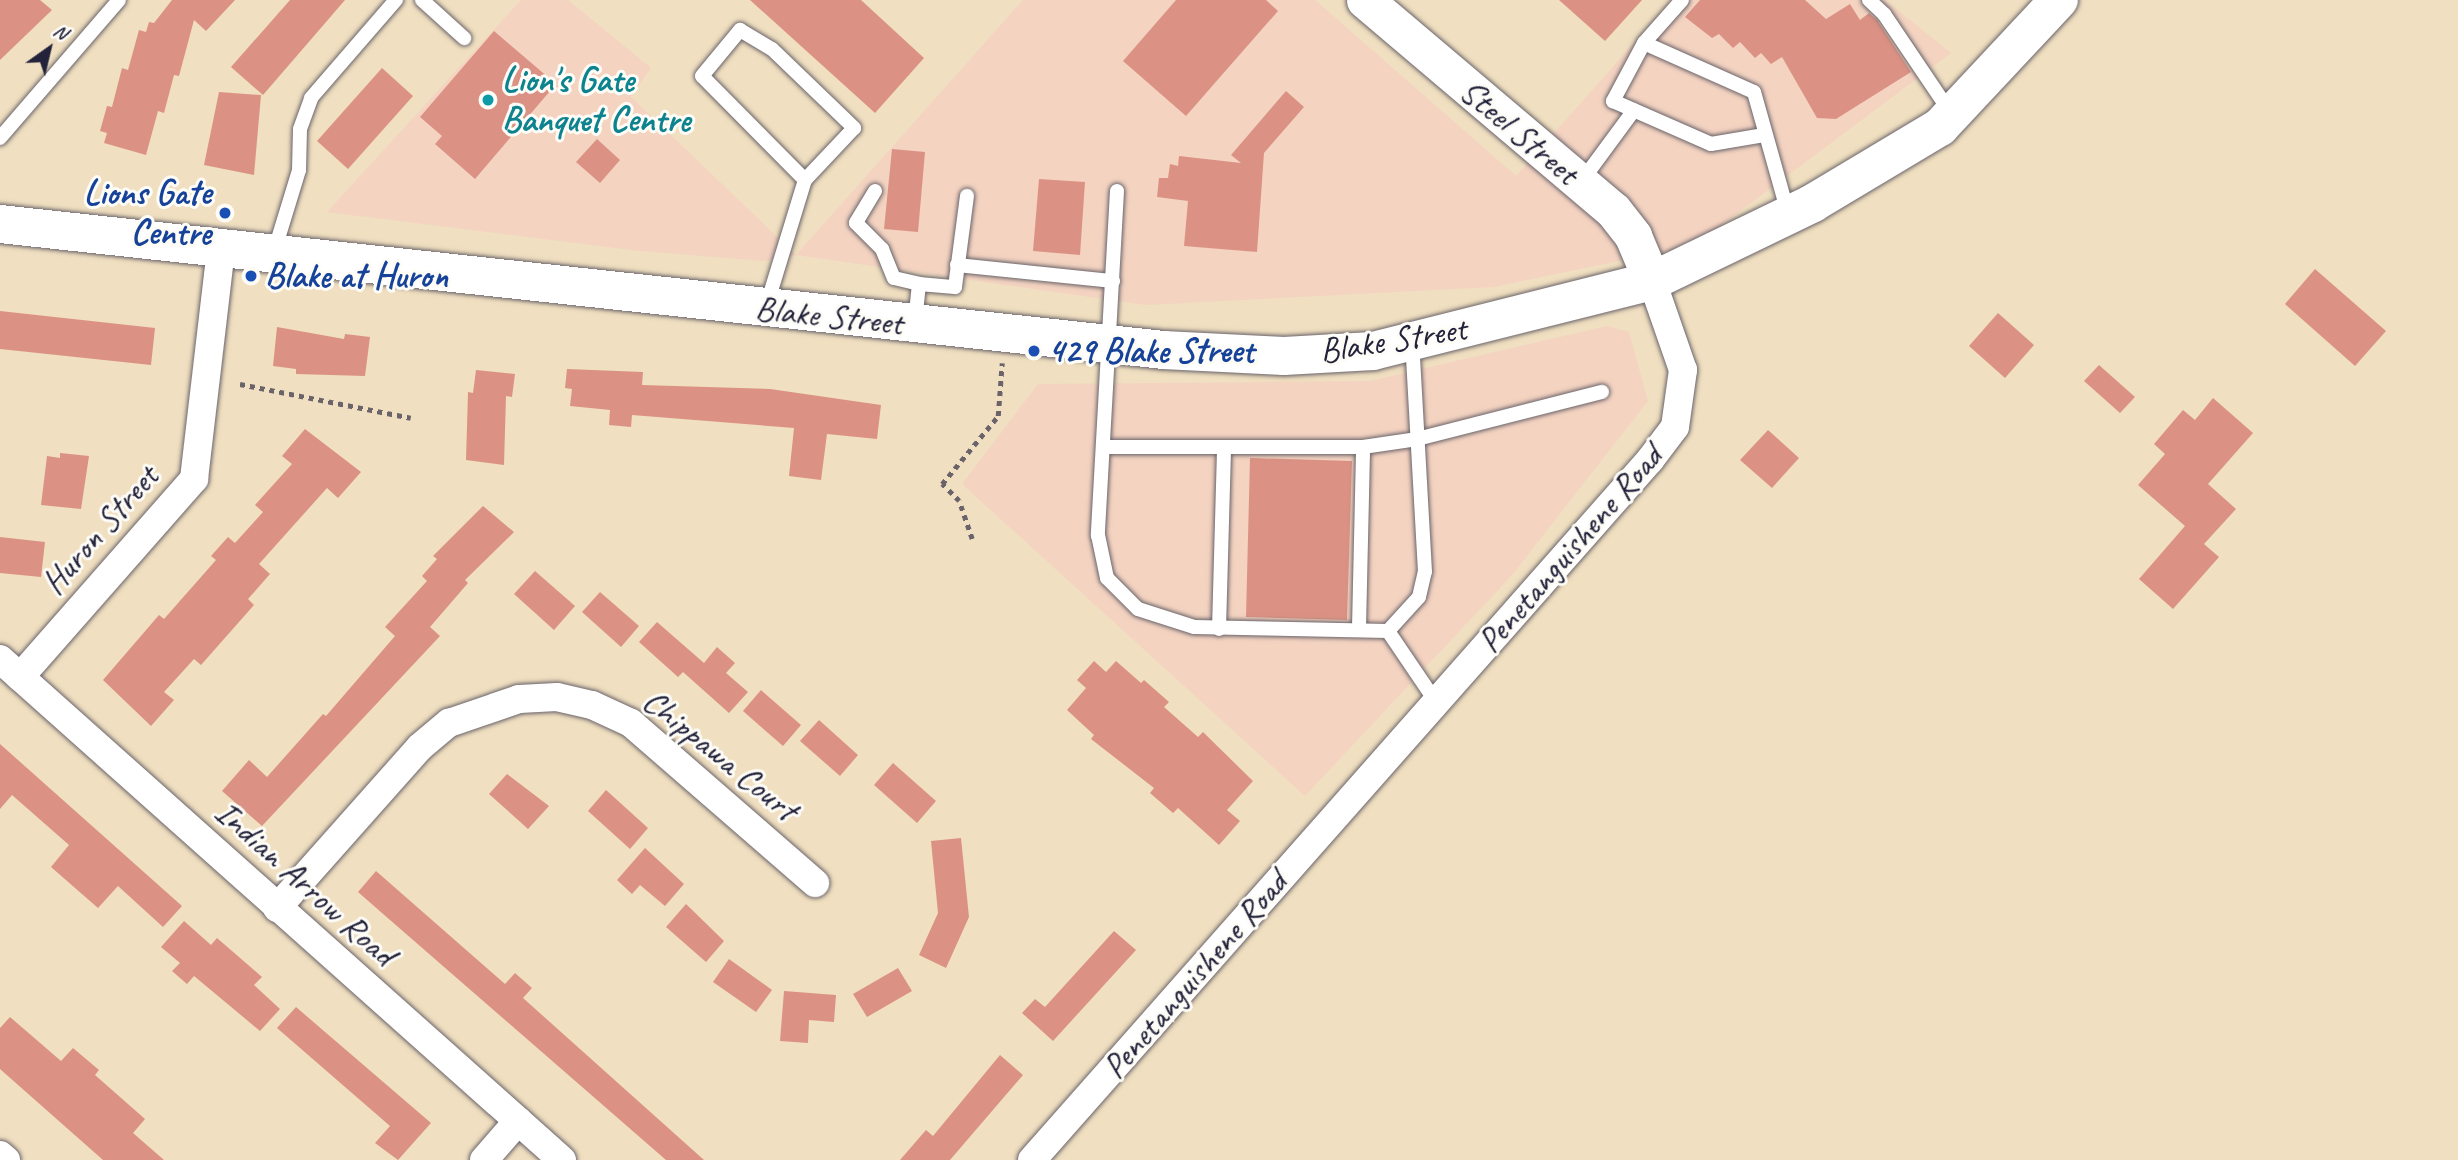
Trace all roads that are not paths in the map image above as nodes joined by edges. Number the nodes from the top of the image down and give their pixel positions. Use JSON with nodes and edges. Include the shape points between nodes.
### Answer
{"nodes":[{"id":1,"x":119,"y":0,"type":"edge"},
{"id":2,"x":396,"y":0,"type":"edge"},
{"id":3,"x":422,"y":0,"type":"edge"},
{"id":4,"x":1365,"y":0,"type":"edge"},
{"id":5,"x":1682,"y":0,"type":"edge"},
{"id":6,"x":1869,"y":0,"type":"edge"},
{"id":7,"x":2059,"y":0,"type":"edge"},
{"id":8,"x":464,"y":38,"type":"dead end"},
{"id":9,"x":1644,"y":43,"type":"junction"},
{"id":10,"x":1634,"y":110,"type":"junction"},
{"id":11,"x":1951,"y":115,"type":"junction"},
{"id":12,"x":1764,"y":135,"type":"junction"},
{"id":13,"x":0,"y":138,"type":"edge"},
{"id":14,"x":805,"y":180,"type":"junction"},
{"id":15,"x":1580,"y":183,"type":"junction"},
{"id":16,"x":875,"y":191,"type":"dead end"},
{"id":17,"x":1117,"y":191,"type":"dead end"},
{"id":18,"x":967,"y":197,"type":"dead end"},
{"id":19,"x":1789,"y":215,"type":"junction"},
{"id":20,"x":0,"y":224,"type":"edge"},
{"id":21,"x":220,"y":249,"type":"junction"},
{"id":22,"x":274,"y":254,"type":"junction"},
{"id":23,"x":957,"y":265,"type":"junction"},
{"id":24,"x":1114,"y":281,"type":"junction"},
{"id":25,"x":1652,"y":281,"type":"junction"},
{"id":26,"x":919,"y":284,"type":"junction"},
{"id":27,"x":765,"y":309,"type":"junction"},
{"id":28,"x":915,"y":324,"type":"junction"},
{"id":29,"x":1412,"y":342,"type":"junction"},
{"id":30,"x":1109,"y":345,"type":"junction"},
{"id":31,"x":1602,"y":392,"type":"dead end"},
{"id":32,"x":1417,"y":439,"type":"junction"},
{"id":33,"x":1105,"y":447,"type":"junction"},
{"id":34,"x":1224,"y":447,"type":"junction"},
{"id":35,"x":1363,"y":447,"type":"junction"},
{"id":36,"x":1359,"y":628,"type":"junction"},
{"id":37,"x":1219,"y":629,"type":"junction"},
{"id":38,"x":1388,"y":631,"type":"junction"},
{"id":39,"x":10,"y":668,"type":"edge"},
{"id":40,"x":1436,"y":702,"type":"junction"},
{"id":41,"x":815,"y":883,"type":"dead end"},
{"id":42,"x":277,"y":908,"type":"junction"},
{"id":43,"x":518,"y":1121,"type":"junction"},
{"id":44,"x":0,"y":1155,"type":"edge"},
{"id":45,"x":6,"y":1160,"type":"edge"},
{"id":46,"x":484,"y":1160,"type":"edge"},
{"id":47,"x":562,"y":1160,"type":"edge"},
{"id":48,"x":1032,"y":1160,"type":"edge"}],
"edges":[{"from":1,"to":13,"type":"lane"},
{"from":2,"to":22,"type":"lane","via":[[311,98],[300,128],[299,170]]},
{"from":3,"to":8,"type":"lane"},
{"from":4,"to":15,"type":"street","name":"Steel Street"},
{"from":5,"to":9,"type":"lane"},
{"from":6,"to":11,"type":"lane","via":[[1884,14]]},
{"from":7,"to":11,"type":"main road"},
{"from":9,"to":10,"type":"lane","via":[[1613,101]]},
{"from":9,"to":12,"type":"lane","via":[[1754,92]]},
{"from":10,"to":12,"type":"lane","via":[[1712,144]]},
{"from":10,"to":15,"type":"lane"},
{"from":11,"to":19,"type":"main road","via":[[1875,169]]},
{"from":12,"to":19,"type":"lane"},
{"from":14,"to":14,"type":"lane","via":[[702,76],[740,30],[772,49],[854,128]]},
{"from":14,"to":27,"type":"lane"},
{"from":15,"to":25,"type":"street","name":"Steel Street","via":[[1624,222]]},
{"from":16,"to":26,"type":"lane","via":[[856,223],[882,249],[894,278]]},
{"from":17,"to":24,"type":"lane"},
{"from":18,"to":23,"type":"lane"},
{"from":19,"to":25,"type":"main road"},
{"from":20,"to":21,"type":"main road","name":"Blake Street"},
{"from":21,"to":22,"type":"main road","name":"Blake Street"},
{"from":21,"to":39,"type":"street","name":"Huron Street","via":[[194,479]]},
{"from":22,"to":27,"type":"main road","name":"Blake Street"},
{"from":23,"to":24,"type":"lane"},
{"from":23,"to":26,"type":"lane","via":[[955,287]]},
{"from":24,"to":30,"type":"lane"},
{"from":25,"to":29,"type":"main road","name":"Blake Street"},
{"from":25,"to":40,"type":"street","name":"Penetanguishene Road","via":[[1683,370],[1681,410],[1675,426]]},
{"from":26,"to":28,"type":"lane"},
{"from":27,"to":28,"type":"main road","name":"Blake Street"},
{"from":28,"to":30,"type":"main road","name":"Blake Street"},
{"from":29,"to":30,"type":"main road","name":"Blake Street","via":[[1373,351],[1284,356]]},
{"from":29,"to":32,"type":"lane"},
{"from":30,"to":33,"type":"lane"},
{"from":31,"to":32,"type":"lane"},
{"from":32,"to":35,"type":"lane"},
{"from":32,"to":38,"type":"lane","via":[[1425,572],[1419,597]]},
{"from":33,"to":34,"type":"lane"},
{"from":33,"to":37,"type":"lane","via":[[1098,534],[1107,578],[1138,609],[1194,627]]},
{"from":34,"to":35,"type":"lane"},
{"from":34,"to":37,"type":"lane"},
{"from":35,"to":36,"type":"lane"},
{"from":36,"to":37,"type":"lane"},
{"from":36,"to":38,"type":"lane"},
{"from":38,"to":40,"type":"lane"},
{"from":39,"to":42,"type":"street","name":"Indian Arrow Road"},
{"from":40,"to":48,"type":"street","name":"Penetanguishene Road"},
{"from":41,"to":42,"type":"street","name":"Chippawa Court","via":[[631,723],[592,705],[557,697],[519,699],[449,723],[420,747]]},
{"from":42,"to":43,"type":"street","name":"Indian Arrow Road"},
{"from":43,"to":46,"type":"street"},
{"from":43,"to":47,"type":"street","name":"Indian Arrow Road"},
{"from":44,"to":45,"type":"street"}]}
